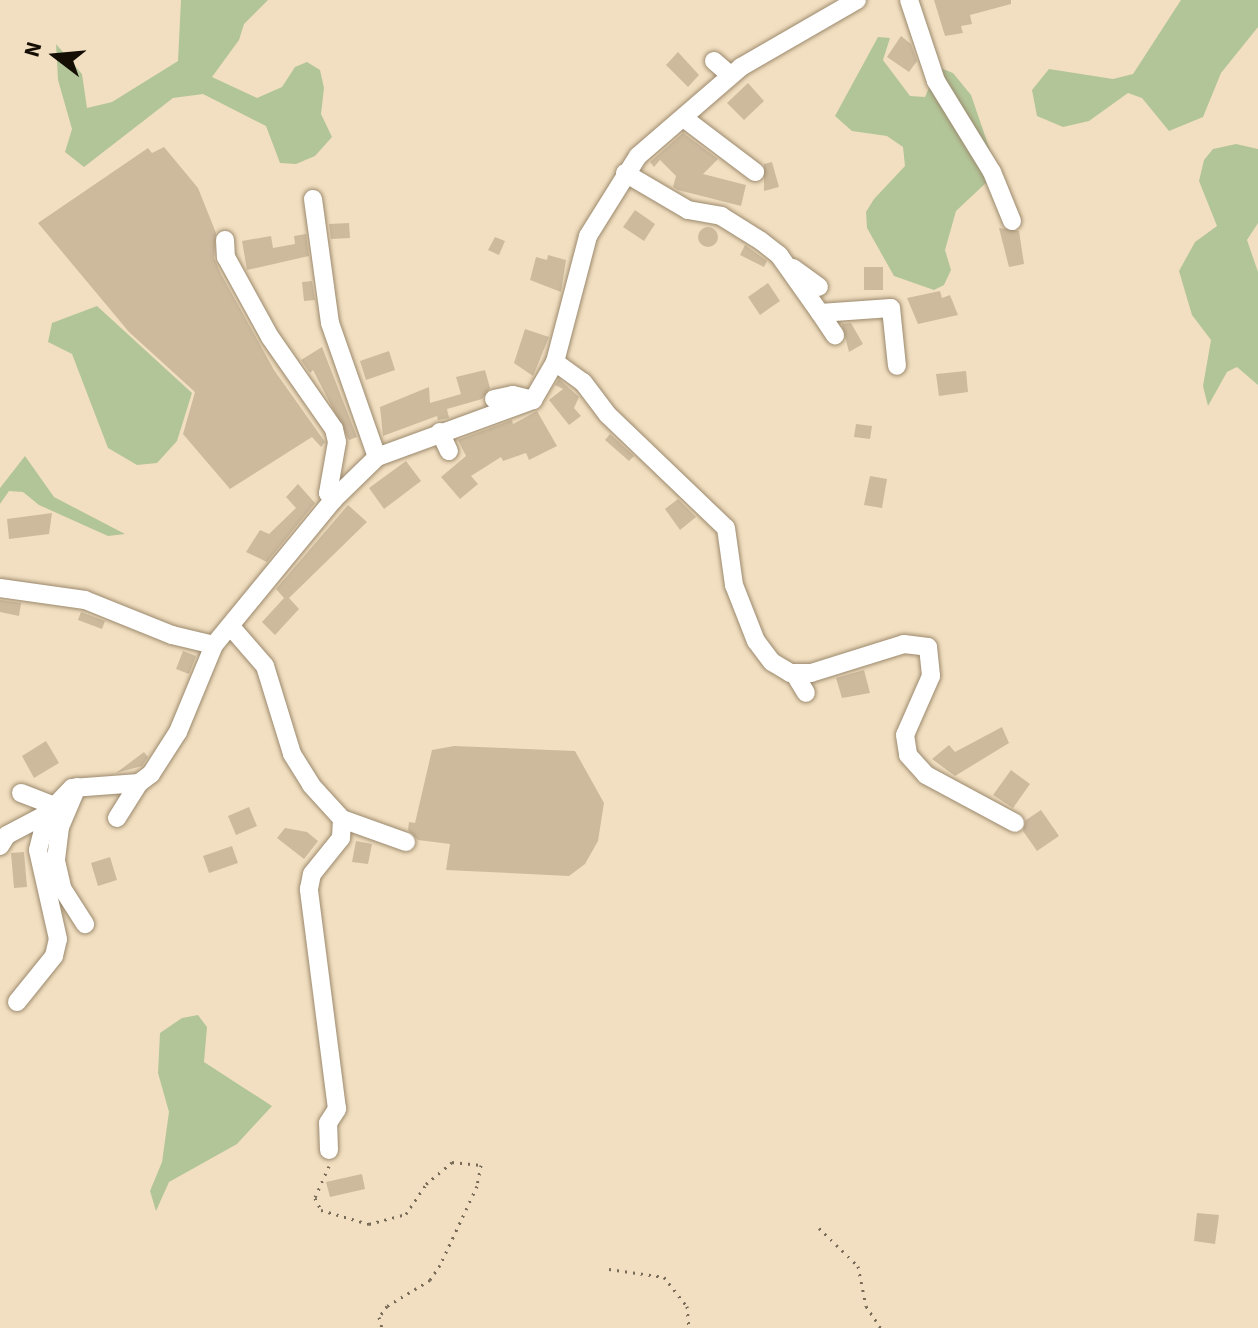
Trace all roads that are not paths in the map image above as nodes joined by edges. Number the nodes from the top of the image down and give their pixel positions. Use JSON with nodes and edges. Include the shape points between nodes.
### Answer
{"nodes":[{"id":1,"x":857,"y":0,"type":"edge"},
{"id":2,"x":909,"y":0,"type":"edge"},
{"id":3,"x":714,"y":61,"type":"dead end"},
{"id":4,"x":730,"y":75,"type":"junction"},
{"id":5,"x":685,"y":119,"type":"junction"},
{"id":6,"x":755,"y":172,"type":"dead end"},
{"id":7,"x":625,"y":173,"type":"junction"},
{"id":8,"x":672,"y":186,"type":"dead end"},
{"id":9,"x":650,"y":187,"type":"junction"},
{"id":10,"x":313,"y":199,"type":"dead end"},
{"id":11,"x":1012,"y":221,"type":"dead end"},
{"id":12,"x":225,"y":240,"type":"dead end"},
{"id":13,"x":778,"y":261,"type":"junction"},
{"id":14,"x":819,"y":287,"type":"dead end"},
{"id":15,"x":820,"y":313,"type":"junction"},
{"id":16,"x":835,"y":335,"type":"dead end"},
{"id":17,"x":555,"y":362,"type":"junction"},
{"id":18,"x":897,"y":366,"type":"dead end"},
{"id":19,"x":494,"y":399,"type":"dead end"},
{"id":20,"x":533,"y":400,"type":"junction"},
{"id":21,"x":440,"y":432,"type":"junction"},
{"id":22,"x":449,"y":451,"type":"dead end"},
{"id":23,"x":377,"y":457,"type":"junction"},
{"id":24,"x":324,"y":493,"type":"junction"},
{"id":25,"x":0,"y":588,"type":"edge"},
{"id":26,"x":232,"y":628,"type":"junction"},
{"id":27,"x":214,"y":645,"type":"junction"},
{"id":28,"x":794,"y":673,"type":"junction"},
{"id":29,"x":806,"y":693,"type":"dead end"},
{"id":30,"x":139,"y":783,"type":"junction"},
{"id":31,"x":77,"y":787,"type":"junction"},
{"id":32,"x":21,"y":793,"type":"dead end"},
{"id":33,"x":50,"y":810,"type":"junction"},
{"id":34,"x":117,"y":818,"type":"dead end"},
{"id":35,"x":342,"y":819,"type":"junction"},
{"id":36,"x":1015,"y":823,"type":"dead end"},
{"id":37,"x":406,"y":842,"type":"dead end"},
{"id":38,"x":0,"y":846,"type":"edge"},
{"id":39,"x":85,"y":924,"type":"dead end"},
{"id":40,"x":17,"y":1002,"type":"dead end"},
{"id":41,"x":329,"y":1150,"type":"road end"}],
"edges":[{"from":1,"to":4,"type":"street"},
{"from":2,"to":11,"type":"street","via":[[936,81],[992,172]]},
{"from":3,"to":4,"type":"street"},
{"from":4,"to":5,"type":"street"},
{"from":5,"to":6,"type":"street"},
{"from":5,"to":7,"type":"street","via":[[655,139]]},
{"from":7,"to":9,"type":"street"},
{"from":7,"to":17,"type":"street","via":[[588,236]]},
{"from":8,"to":9,"type":"street"},
{"from":9,"to":13,"type":"street","via":[[688,210],[721,216]]},
{"from":10,"to":23,"type":"street","via":[[318,303]]},
{"from":12,"to":24,"type":"street","via":[[226,257],[270,337],[334,429],[337,442]]},
{"from":13,"to":14,"type":"street"},
{"from":13,"to":15,"type":"street"},
{"from":15,"to":16,"type":"street"},
{"from":15,"to":18,"type":"street","via":[[869,301],[898,306]]},
{"from":17,"to":20,"type":"street"},
{"from":17,"to":28,"type":"street","via":[[583,382],[676,494],[729,533],[734,585],[764,654]]},
{"from":19,"to":20,"type":"street","via":[[513,395]]},
{"from":20,"to":21,"type":"street"},
{"from":21,"to":22,"type":"street"},
{"from":21,"to":23,"type":"street"},
{"from":23,"to":24,"type":"street"},
{"from":24,"to":26,"type":"street"},
{"from":25,"to":27,"type":"street","via":[[85,600],[172,635]]},
{"from":26,"to":27,"type":"street"},
{"from":26,"to":35,"type":"street","via":[[265,666],[292,754]]},
{"from":27,"to":30,"type":"street","via":[[162,761]]},
{"from":28,"to":29,"type":"street"},
{"from":28,"to":36,"type":"street","via":[[811,673],[904,644],[924,644],[931,653],[931,676],[905,735],[908,755],[926,775]]},
{"from":30,"to":31,"type":"street"},
{"from":30,"to":34,"type":"street"},
{"from":31,"to":33,"type":"street"},
{"from":31,"to":39,"type":"street","via":[[60,827],[56,861],[62,888]]},
{"from":32,"to":33,"type":"street"},
{"from":33,"to":38,"type":"street","via":[[7,835]]},
{"from":33,"to":40,"type":"street","via":[[38,850],[58,939],[37,983]]},
{"from":35,"to":37,"type":"street"},
{"from":35,"to":41,"type":"street","via":[[341,838],[312,874],[309,889],[337,1109],[328,1123]]}]}
